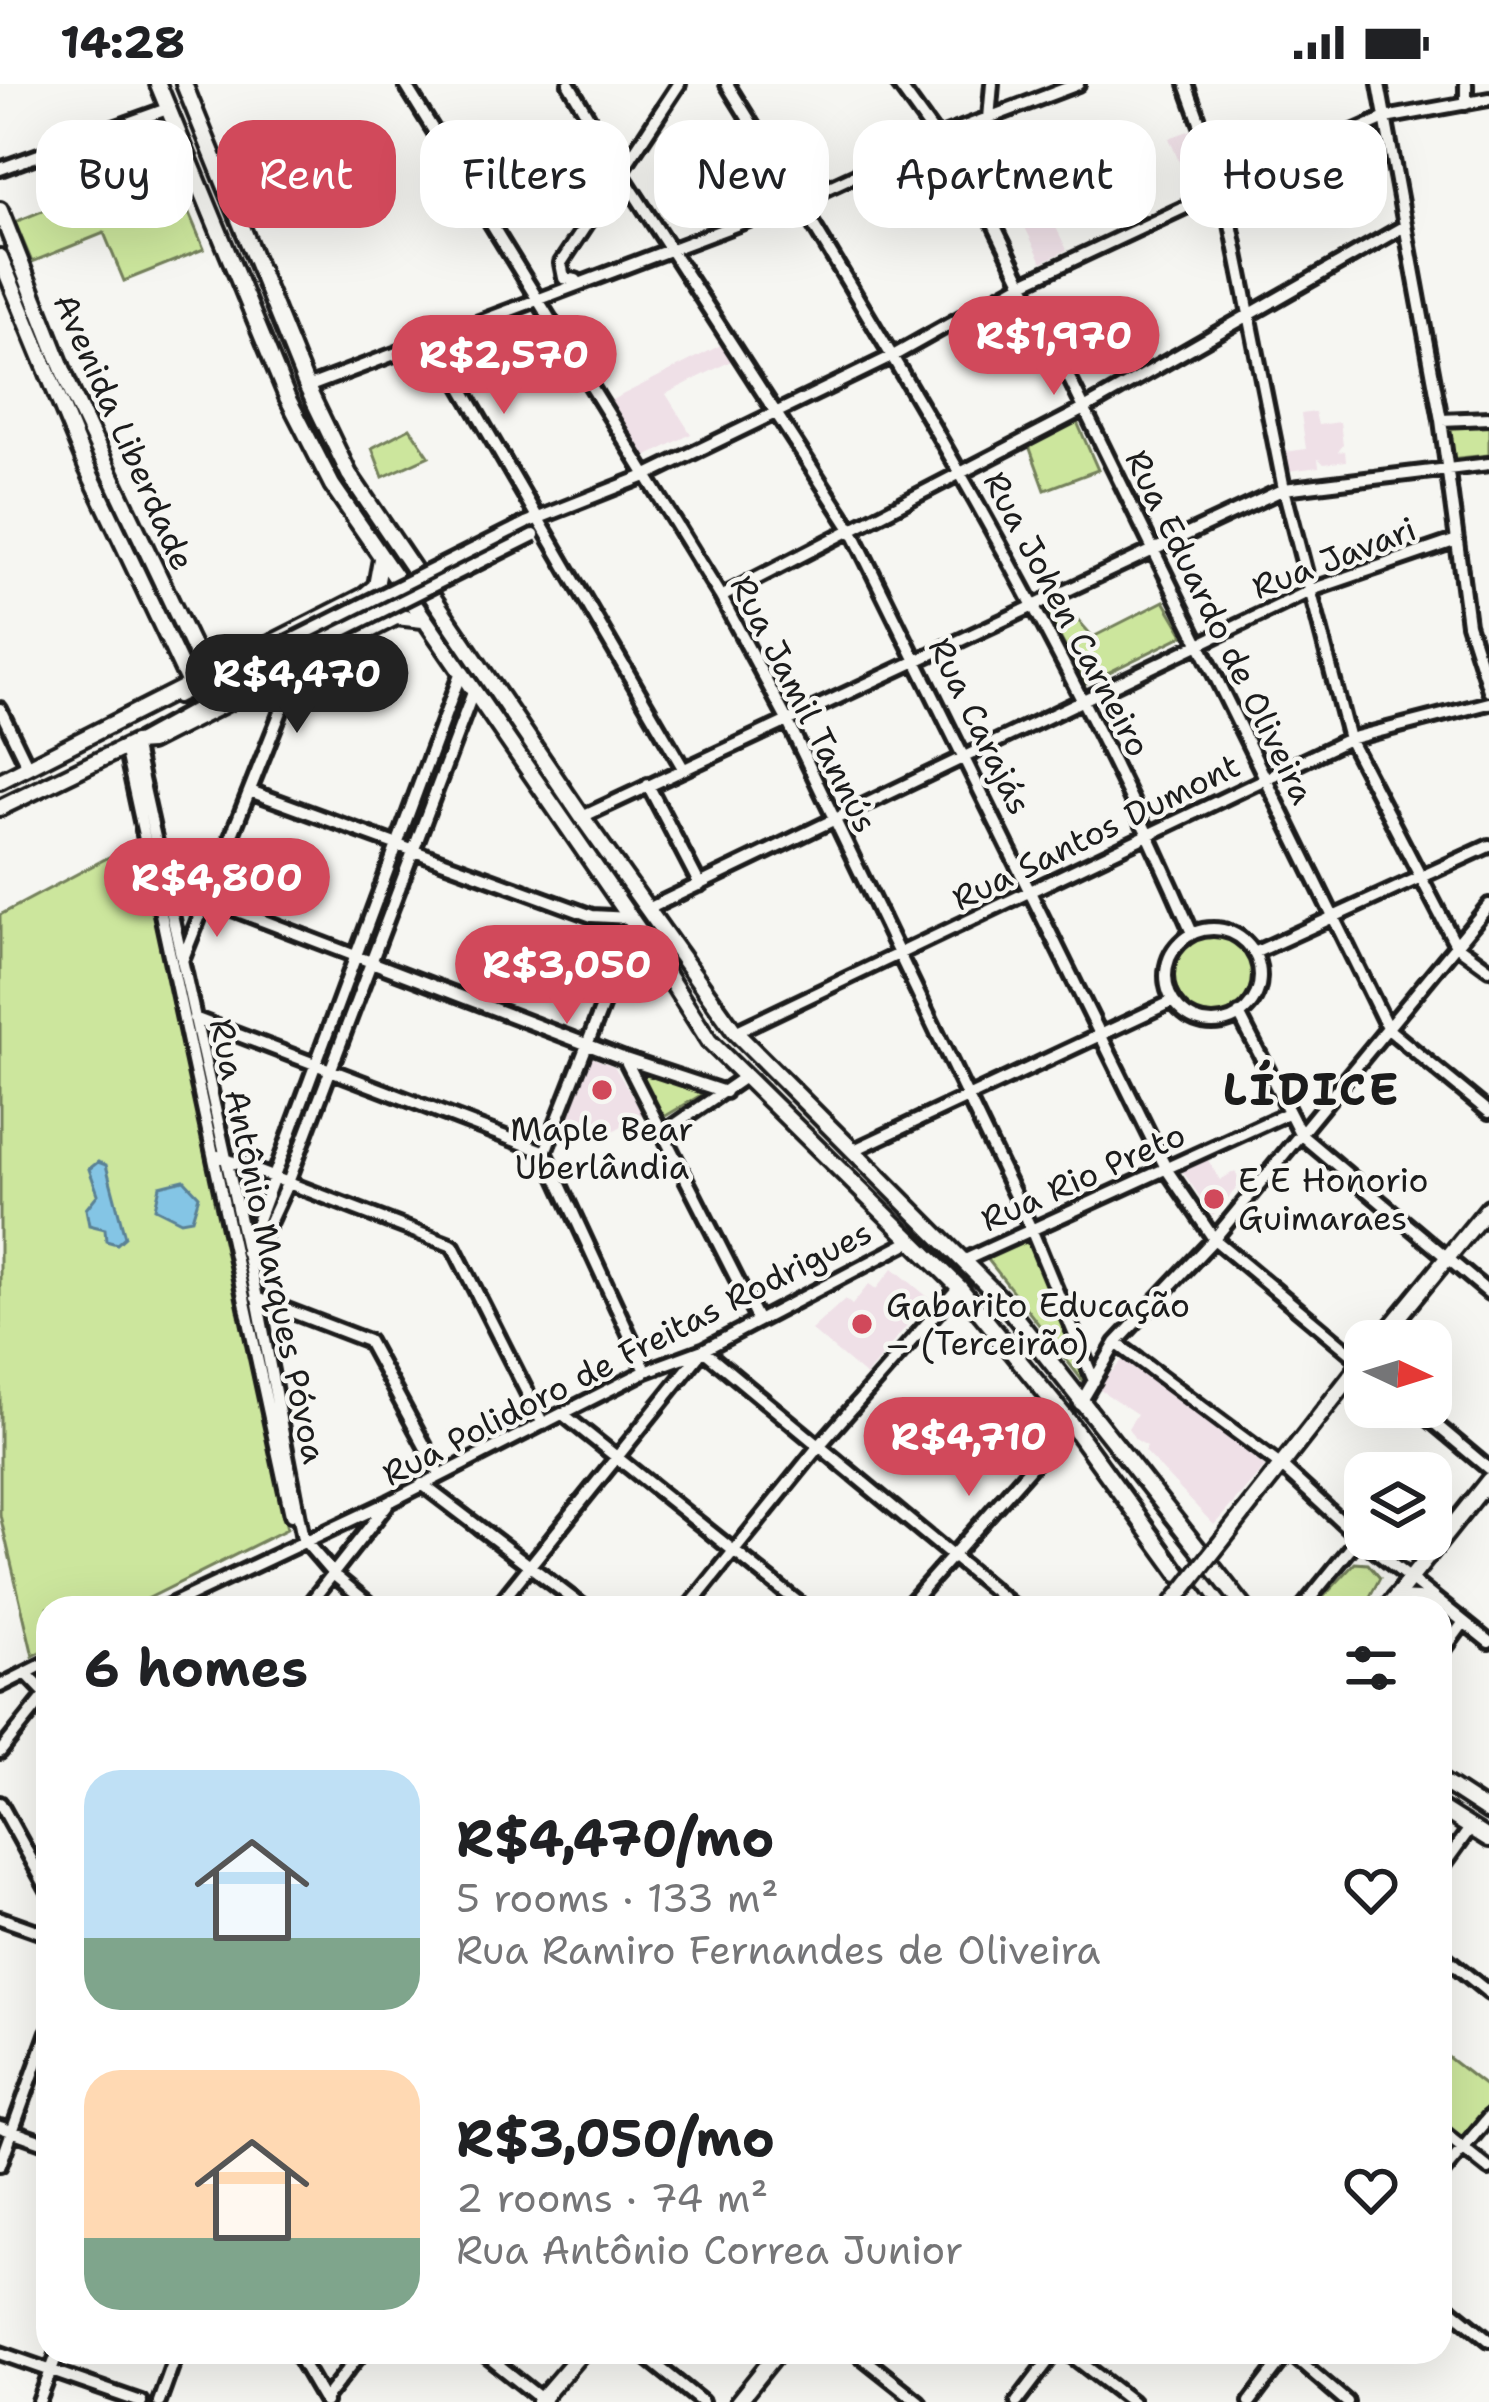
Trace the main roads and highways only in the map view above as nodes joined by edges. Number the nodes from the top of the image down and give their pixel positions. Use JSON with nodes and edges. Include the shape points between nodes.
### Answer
{"nodes":[{"id":1,"x":158,"y":84,"type":"edge"},
{"id":2,"x":184,"y":84,"type":"edge"},
{"id":3,"x":0,"y":211,"type":"edge"},
{"id":4,"x":0,"y":257,"type":"edge"},
{"id":5,"x":119,"y":493,"type":"junction"},
{"id":6,"x":104,"y":501,"type":"junction"},
{"id":7,"x":381,"y":559,"type":"junction"},
{"id":8,"x":344,"y":606,"type":"junction"},
{"id":9,"x":423,"y":620,"type":"junction"},
{"id":10,"x":358,"y":636,"type":"junction"},
{"id":11,"x":205,"y":673,"type":"junction"},
{"id":12,"x":188,"y":681,"type":"junction"},
{"id":13,"x":0,"y":781,"type":"edge"},
{"id":14,"x":0,"y":808,"type":"edge"},
{"id":15,"x":1489,"y":1207,"type":"edge"},
{"id":16,"x":1395,"y":1320,"type":"edge"},
{"id":17,"x":1344,"y":1386,"type":"edge"},
{"id":18,"x":1489,"y":1480,"type":"edge"},
{"id":19,"x":1178,"y":1596,"type":"edge"},
{"id":20,"x":1195,"y":1596,"type":"edge"},
{"id":21,"x":1235,"y":1596,"type":"edge"},
{"id":22,"x":1394,"y":1596,"type":"edge"},
{"id":23,"x":1452,"y":1787,"type":"edge"},
{"id":24,"x":1488,"y":1809,"type":"edge"},
{"id":25,"x":1452,"y":1815,"type":"edge"},
{"id":26,"x":1489,"y":1839,"type":"edge"},
{"id":27,"x":572,"y":2364,"type":"edge"},
{"id":28,"x":768,"y":2364,"type":"edge"},
{"id":29,"x":542,"y":2401,"type":"edge"},
{"id":30,"x":738,"y":2402,"type":"edge"}],
"edges":[{"from":1,"to":7,"type":"main road","via":[[287,398]]},
{"from":2,"to":21,"type":"main road","via":[[350,474],[582,818],[735,1033],[964,1261]]},
{"from":3,"to":5,"type":"main road","name":"Avenida Liberdade"},
{"from":4,"to":6,"type":"main road","name":"Avenida Liberdade"},
{"from":5,"to":6,"type":"main road"},
{"from":5,"to":11,"type":"main road","name":"Avenida Liberdade"},
{"from":6,"to":12,"type":"main road","name":"Avenida Liberdade"},
{"from":7,"to":8,"type":"main road","via":[[373,591]]},
{"from":7,"to":9,"type":"main road"},
{"from":8,"to":10,"type":"main road","via":[[365,615]]},
{"from":8,"to":11,"type":"main road"},
{"from":9,"to":10,"type":"main road","via":[[396,617]]},
{"from":9,"to":20,"type":"main road","via":[[709,1041],[959,1287]]},
{"from":10,"to":14,"type":"main road","via":[[290,656],[150,742]]},
{"from":11,"to":12,"type":"main road"},
{"from":12,"to":13,"type":"main road","via":[[166,701]]},
{"from":15,"to":16,"type":"main road"},
{"from":17,"to":19,"type":"main road","bridge":true},
{"from":18,"to":22,"type":"main road"},
{"from":23,"to":24,"type":"main road"},
{"from":25,"to":26,"type":"main road"},
{"from":27,"to":29,"type":"main road"},
{"from":28,"to":30,"type":"main road"}]}
